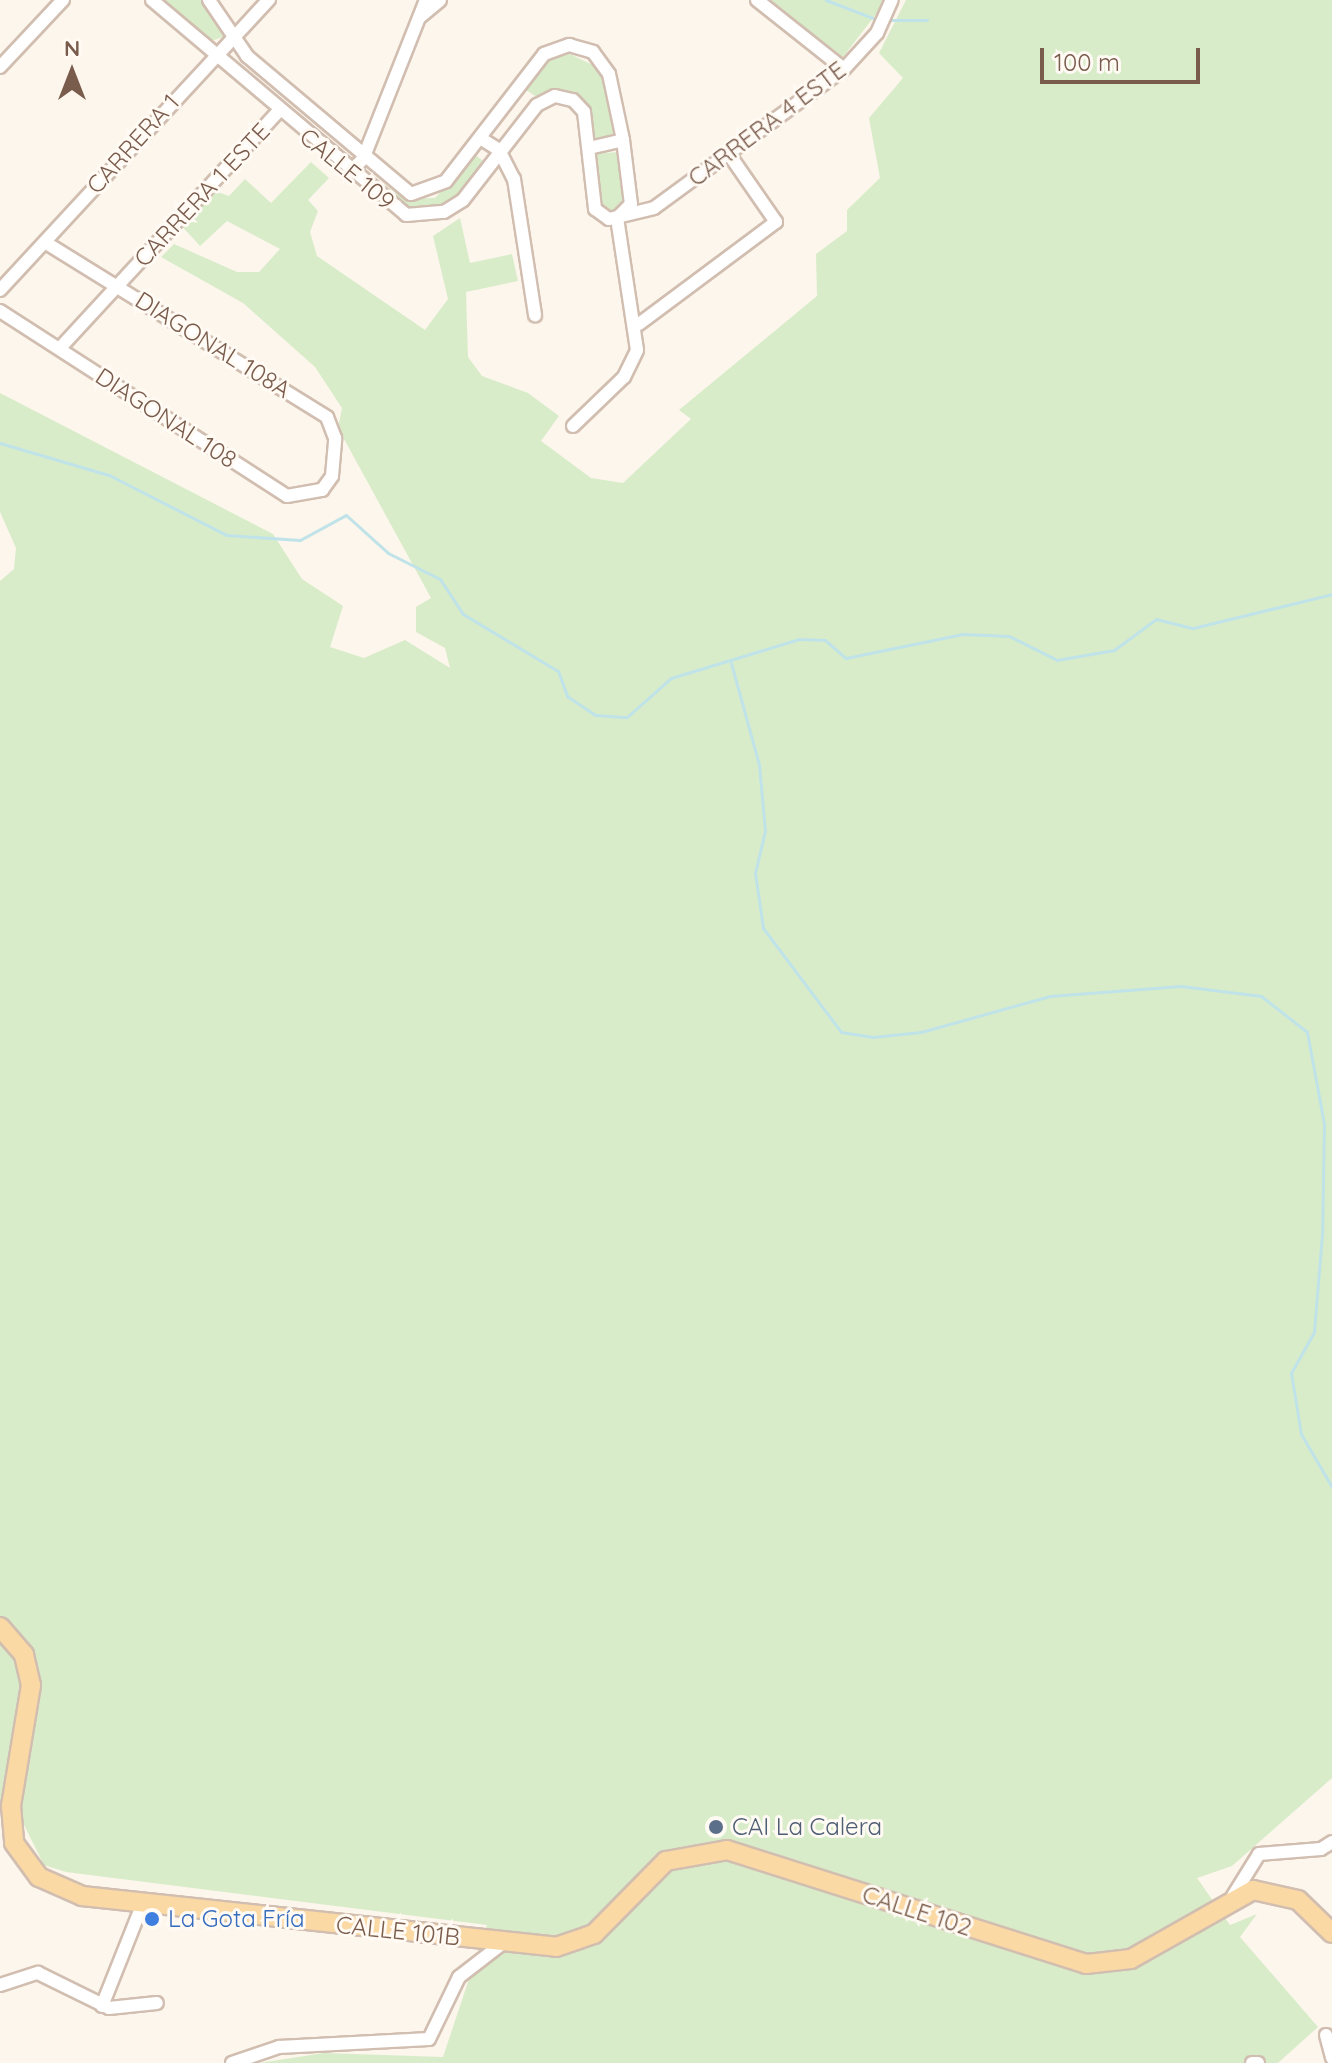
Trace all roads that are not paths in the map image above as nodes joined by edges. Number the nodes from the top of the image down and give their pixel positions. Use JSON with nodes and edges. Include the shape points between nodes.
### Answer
{"nodes":[{"id":1,"x":63,"y":0,"type":"edge"},
{"id":2,"x":152,"y":0,"type":"edge"},
{"id":3,"x":209,"y":0,"type":"edge"},
{"id":4,"x":269,"y":0,"type":"edge"},
{"id":5,"x":426,"y":0,"type":"edge"},
{"id":6,"x":440,"y":0,"type":"edge"},
{"id":7,"x":757,"y":0,"type":"edge"},
{"id":8,"x":892,"y":0,"type":"edge"},
{"id":9,"x":418,"y":20,"type":"junction"},
{"id":10,"x":237,"y":36,"type":"junction"},
{"id":11,"x":215,"y":58,"type":"junction"},
{"id":12,"x":0,"y":67,"type":"edge"},
{"id":13,"x":844,"y":69,"type":"junction"},
{"id":14,"x":517,"y":89,"type":"junction"},
{"id":15,"x":537,"y":105,"type":"junction"},
{"id":16,"x":278,"y":112,"type":"junction"},
{"id":17,"x":480,"y":138,"type":"junction"},
{"id":18,"x":623,"y":140,"type":"junction"},
{"id":19,"x":589,"y":148,"type":"junction"},
{"id":20,"x":499,"y":150,"type":"junction"},
{"id":21,"x":729,"y":154,"type":"junction"},
{"id":22,"x":363,"y":159,"type":"junction"},
{"id":23,"x":349,"y":173,"type":"junction"},
{"id":24,"x":617,"y":218,"type":"junction"},
{"id":25,"x":45,"y":242,"type":"junction"},
{"id":26,"x":118,"y":285,"type":"junction"},
{"id":27,"x":0,"y":290,"type":"edge"},
{"id":28,"x":0,"y":311,"type":"edge"},
{"id":29,"x":535,"y":315,"type":"dead end"},
{"id":30,"x":639,"y":324,"type":"junction"},
{"id":31,"x":60,"y":348,"type":"junction"},
{"id":32,"x":573,"y":426,"type":"dead end"},
{"id":33,"x":332,"y":476,"type":"joint"},
{"id":34,"x":0,"y":1627,"type":"edge"},
{"id":35,"x":1332,"y":1842,"type":"edge"},
{"id":36,"x":696,"y":1851,"type":"joint"},
{"id":37,"x":1233,"y":1896,"type":"junction"},
{"id":38,"x":143,"y":1903,"type":"junction"},
{"id":39,"x":1332,"y":1933,"type":"edge"},
{"id":40,"x":503,"y":1943,"type":"junction"},
{"id":41,"x":0,"y":1985,"type":"edge"},
{"id":42,"x":157,"y":2003,"type":"dead end"},
{"id":43,"x":102,"y":2006,"type":"junction"},
{"id":44,"x":1326,"y":2035,"type":"dead end"},
{"id":45,"x":1332,"y":2058,"type":"edge"},
{"id":46,"x":232,"y":2063,"type":"edge"}],
"edges":[{"from":1,"to":12,"type":"street"},
{"from":2,"to":11,"type":"street","name":"CALLE 109"},
{"from":3,"to":10,"type":"street","name":"CALLE 109"},
{"from":4,"to":10,"type":"street","name":"CARRERA 1"},
{"from":5,"to":9,"type":"street"},
{"from":6,"to":9,"type":"street"},
{"from":7,"to":13,"type":"street"},
{"from":8,"to":13,"type":"street","name":"CARRERA 4 ESTE","via":[[877,33]]},
{"from":9,"to":22,"type":"street"},
{"from":10,"to":11,"type":"street","name":"CARRERA 1"},
{"from":10,"to":22,"type":"street","name":"CALLE 109","via":[[247,56]]},
{"from":11,"to":16,"type":"street","name":"CALLE 109"},
{"from":11,"to":25,"type":"street","name":"CARRERA 1"},
{"from":13,"to":21,"type":"street","name":"CARRERA 4 ESTE"},
{"from":14,"to":15,"type":"street"},
{"from":14,"to":17,"type":"street","name":"CALLE 109"},
{"from":14,"to":18,"type":"street","name":"CALLE 109","via":[[544,54],[569,45],[603,61]]},
{"from":15,"to":19,"type":"street","via":[[555,96],[573,100],[584,112]]},
{"from":15,"to":20,"type":"street","name":"CALLE 109"},
{"from":16,"to":23,"type":"street","name":"CALLE 109"},
{"from":16,"to":26,"type":"street","name":"CARRERA 1 ESTE"},
{"from":17,"to":20,"type":"street"},
{"from":17,"to":22,"type":"street","name":"CALLE 109","via":[[446,181],[425,195],[397,189]]},
{"from":18,"to":19,"type":"street"},
{"from":18,"to":24,"type":"street","via":[[631,204]]},
{"from":19,"to":24,"type":"street","via":[[595,209]]},
{"from":20,"to":23,"type":"street","name":"CALLE 109","via":[[463,200],[426,217],[387,205]]},
{"from":20,"to":29,"type":"street","via":[[514,179]]},
{"from":21,"to":24,"type":"street","name":"CARRERA 4 ESTE","via":[[654,208]]},
{"from":21,"to":30,"type":"street","via":[[777,218]]},
{"from":22,"to":23,"type":"street"},
{"from":24,"to":30,"type":"street"},
{"from":25,"to":26,"type":"street","name":"DIAGONAL 108A"},
{"from":25,"to":27,"type":"street","name":"CARRERA 1"},
{"from":26,"to":31,"type":"street","name":"CARRERA 1 ESTE"},
{"from":26,"to":33,"type":"street","name":"DIAGONAL 108A","via":[[327,417],[335,438]]},
{"from":28,"to":31,"type":"street","name":"DIAGONAL 108"},
{"from":30,"to":32,"type":"street","via":[[624,377]]},
{"from":31,"to":33,"type":"street","name":"DIAGONAL 108","via":[[287,496],[322,490]]},
{"from":34,"to":38,"type":"main road","name":"CALLE 101B","via":[[24,1655],[31,1697],[10,1818],[20,1856],[64,1891]]},
{"from":35,"to":37,"type":"street","via":[[1321,1849],[1259,1854]]},
{"from":36,"to":37,"type":"main road","name":"CALLE 102","via":[[752,1855],[1065,1960],[1101,1965],[1138,1955]]},
{"from":36,"to":40,"type":"main road","name":"CALLE 101B","via":[[657,1867],[581,1941]]},
{"from":37,"to":39,"type":"main road","via":[[1274,1891],[1311,1908]]},
{"from":38,"to":40,"type":"main road","name":"CALLE 101B"},
{"from":38,"to":43,"type":"street"},
{"from":40,"to":46,"type":"street","via":[[459,1977],[433,2037],[279,2047]]},
{"from":41,"to":43,"type":"street","via":[[49,1975]]},
{"from":42,"to":43,"type":"street"},
{"from":44,"to":45,"type":"street"}]}
